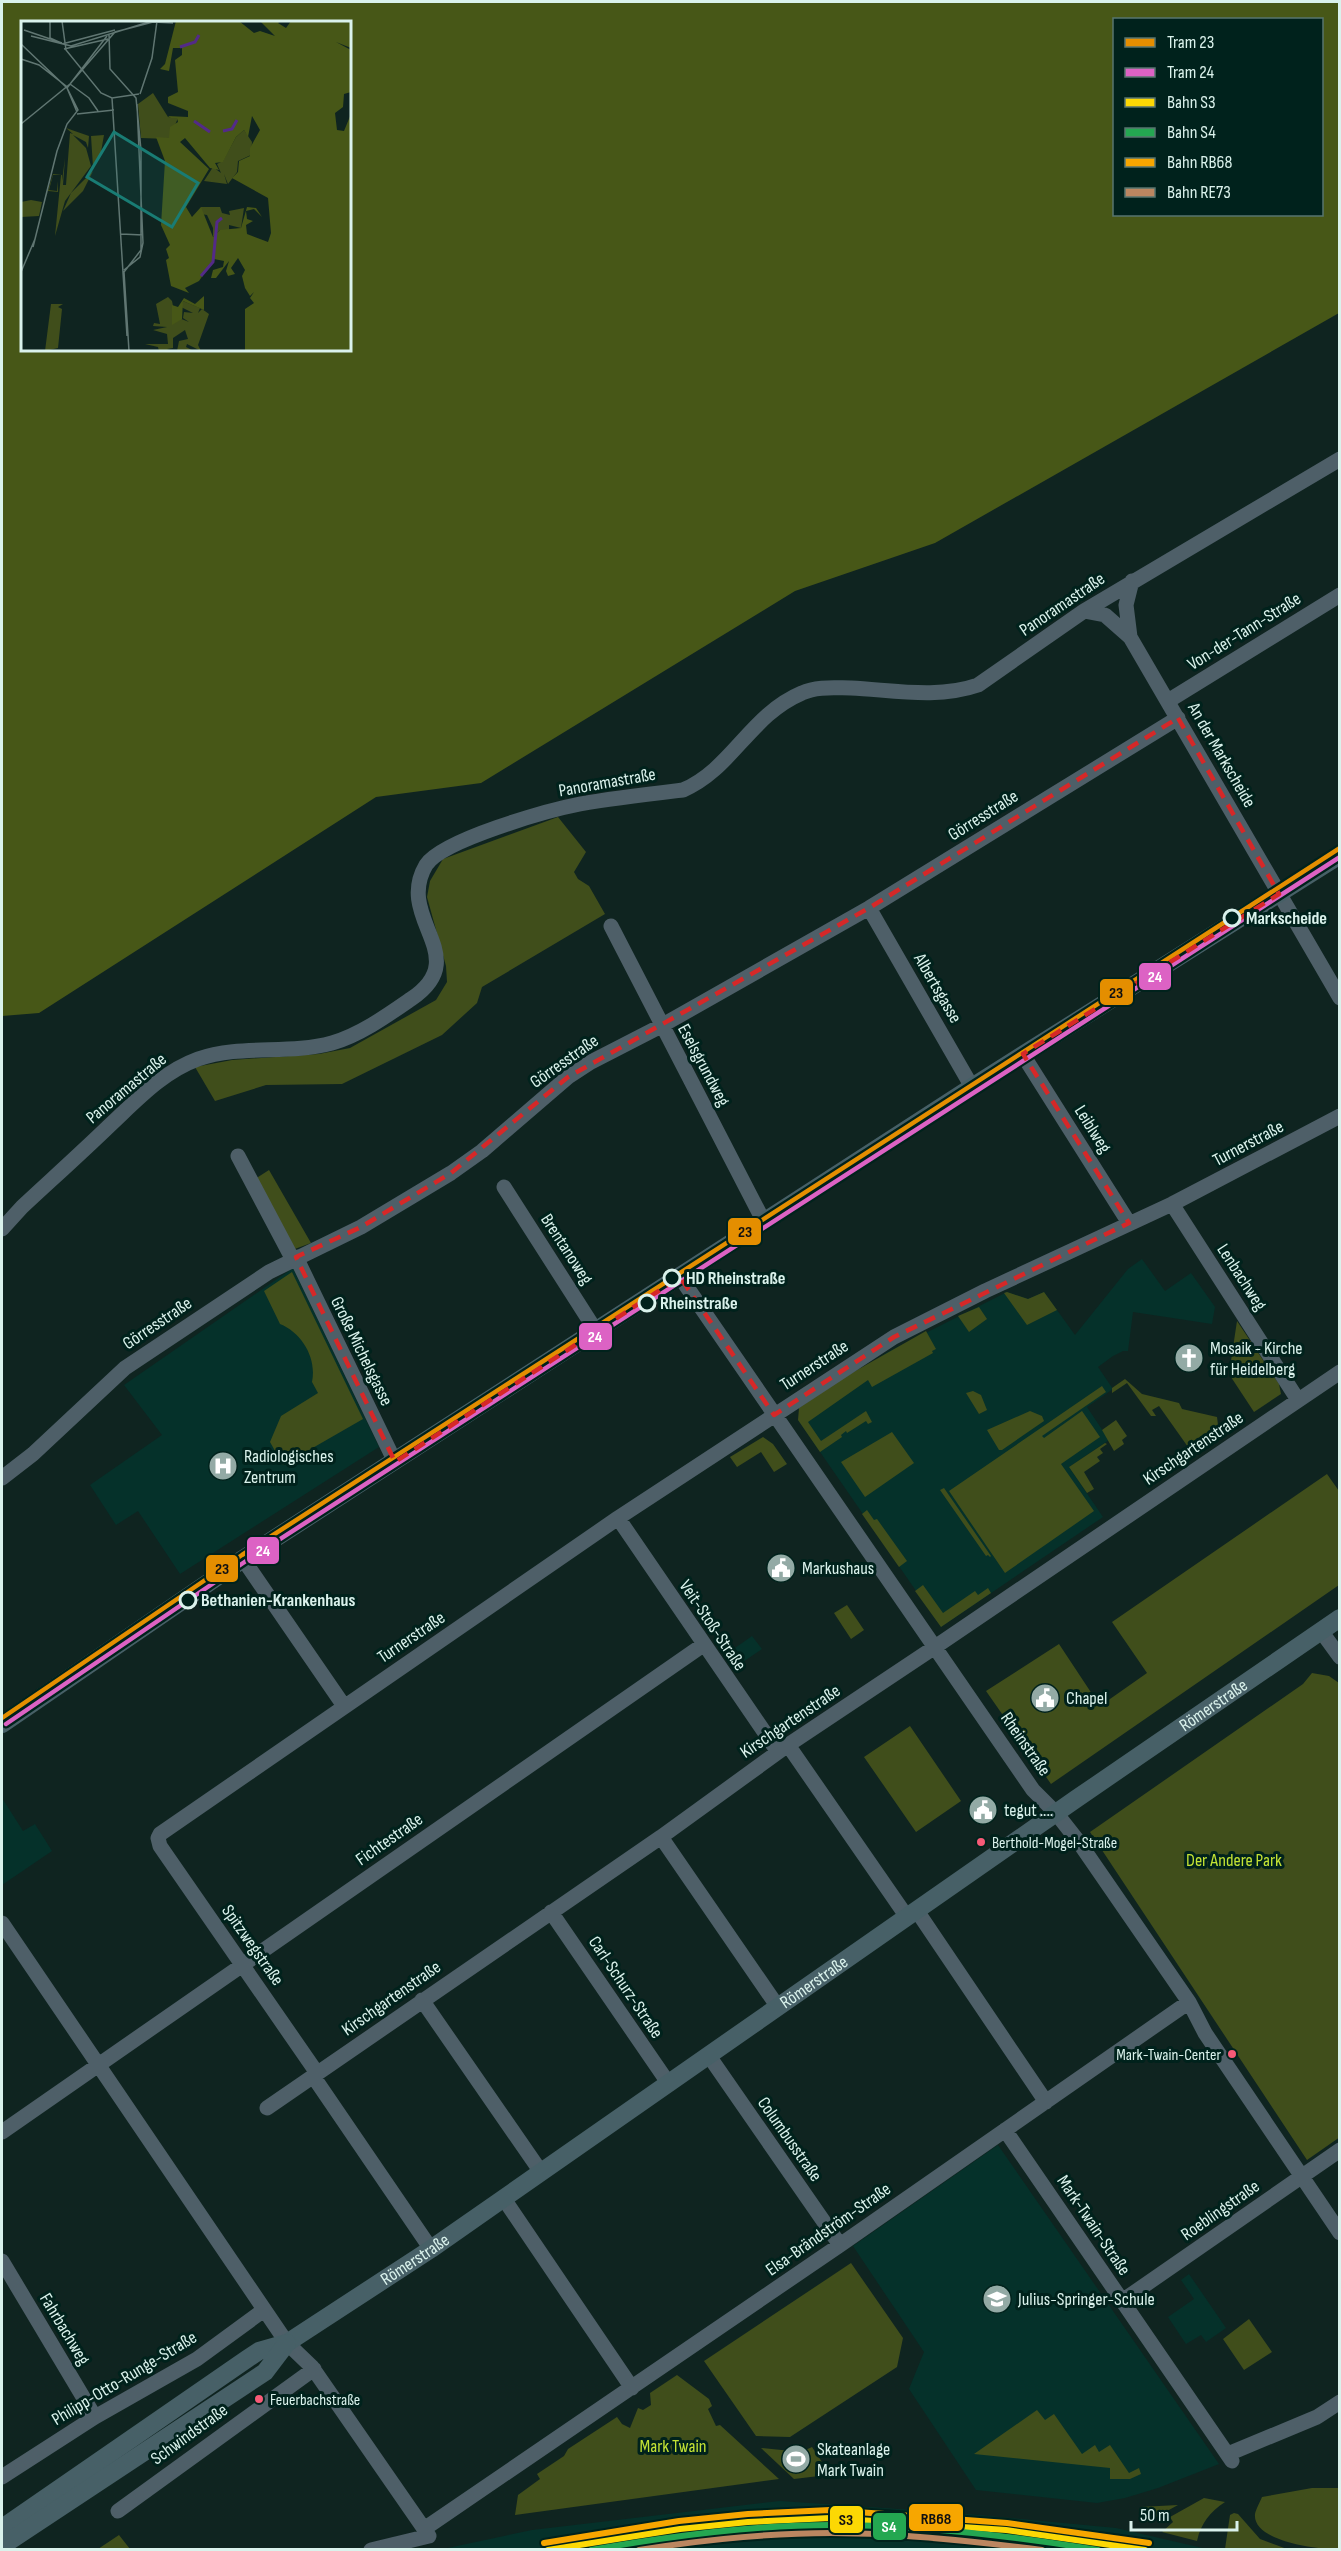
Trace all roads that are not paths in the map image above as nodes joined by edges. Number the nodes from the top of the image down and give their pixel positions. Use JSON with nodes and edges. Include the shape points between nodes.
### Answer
{"nodes":[{"id":1,"x":1340,"y":459,"type":"edge"},
{"id":2,"x":1132,"y":581,"type":"junction"},
{"id":3,"x":1340,"y":595,"type":"edge"},
{"id":4,"x":1084,"y":611,"type":"junction"},
{"id":5,"x":1130,"y":637,"type":"junction"},
{"id":6,"x":1168,"y":701,"type":"junction"},
{"id":7,"x":1178,"y":718,"type":"junction"},
{"id":8,"x":1340,"y":855,"type":"edge"},
{"id":9,"x":1279,"y":894,"type":"junction"},
{"id":10,"x":869,"y":908,"type":"junction"},
{"id":11,"x":611,"y":926,"type":"dead end"},
{"id":12,"x":1340,"y":998,"type":"edge"},
{"id":13,"x":661,"y":1026,"type":"junction"},
{"id":14,"x":1023,"y":1055,"type":"junction"},
{"id":15,"x":972,"y":1087,"type":"junction"},
{"id":16,"x":1340,"y":1116,"type":"edge"},
{"id":17,"x":237,"y":1156,"type":"dead end"},
{"id":18,"x":504,"y":1187,"type":"dead end"},
{"id":19,"x":1172,"y":1204,"type":"junction"},
{"id":20,"x":764,"y":1222,"type":"junction"},
{"id":21,"x":1129,"y":1223,"type":"junction"},
{"id":22,"x":2,"y":1228,"type":"edge"},
{"id":23,"x":294,"y":1258,"type":"junction"},
{"id":24,"x":680,"y":1277,"type":"junction"},
{"id":25,"x":596,"y":1331,"type":"junction"},
{"id":26,"x":1340,"y":1372,"type":"edge"},
{"id":27,"x":1298,"y":1400,"type":"junction"},
{"id":28,"x":774,"y":1415,"type":"junction"},
{"id":29,"x":395,"y":1462,"type":"junction"},
{"id":30,"x":2,"y":1478,"type":"edge"},
{"id":31,"x":618,"y":1518,"type":"junction"},
{"id":32,"x":243,"y":1559,"type":"junction"},
{"id":33,"x":1340,"y":1618,"type":"edge"},
{"id":34,"x":1321,"y":1631,"type":"junction"},
{"id":35,"x":703,"y":1645,"type":"junction"},
{"id":36,"x":935,"y":1647,"type":"junction"},
{"id":37,"x":1340,"y":1657,"type":"edge"},
{"id":38,"x":344,"y":1706,"type":"junction"},
{"id":39,"x":2,"y":1724,"type":"edge"},
{"id":40,"x":783,"y":1748,"type":"junction"},
{"id":41,"x":1056,"y":1813,"type":"junction"},
{"id":42,"x":661,"y":1837,"type":"junction"},
{"id":43,"x":158,"y":1838,"type":"joint"},
{"id":44,"x":551,"y":1912,"type":"junction"},
{"id":45,"x":912,"y":1914,"type":"junction"},
{"id":46,"x":2,"y":1923,"type":"edge"},
{"id":47,"x":6,"y":1941,"type":"edge"},
{"id":48,"x":243,"y":1964,"type":"junction"},
{"id":49,"x":422,"y":2000,"type":"junction"},
{"id":50,"x":1189,"y":2002,"type":"junction"},
{"id":51,"x":778,"y":2007,"type":"junction"},
{"id":52,"x":709,"y":2056,"type":"junction"},
{"id":53,"x":97,"y":2066,"type":"junction"},
{"id":54,"x":315,"y":2074,"type":"junction"},
{"id":55,"x":669,"y":2084,"type":"junction"},
{"id":56,"x":1046,"y":2102,"type":"junction"},
{"id":57,"x":267,"y":2108,"type":"dead end"},
{"id":58,"x":1005,"y":2130,"type":"junction"},
{"id":59,"x":2,"y":2132,"type":"edge"},
{"id":60,"x":1340,"y":2150,"type":"edge"},
{"id":61,"x":541,"y":2172,"type":"junction"},
{"id":62,"x":1302,"y":2176,"type":"junction"},
{"id":63,"x":504,"y":2199,"type":"junction"},
{"id":64,"x":1340,"y":2233,"type":"edge"},
{"id":65,"x":840,"y":2245,"type":"junction"},
{"id":66,"x":431,"y":2249,"type":"junction"},
{"id":67,"x":2,"y":2261,"type":"edge"},
{"id":68,"x":1122,"y":2301,"type":"junction"},
{"id":69,"x":264,"y":2310,"type":"junction"},
{"id":70,"x":287,"y":2343,"type":"junction"},
{"id":71,"x":314,"y":2369,"type":"junction"},
{"id":72,"x":632,"y":2388,"type":"junction"},
{"id":73,"x":1340,"y":2402,"type":"edge"},
{"id":74,"x":95,"y":2417,"type":"junction"},
{"id":75,"x":2,"y":2477,"type":"edge"},
{"id":76,"x":118,"y":2511,"type":"dead end"},
{"id":77,"x":2,"y":2528,"type":"edge"},
{"id":78,"x":424,"y":2529,"type":"junction"},
{"id":79,"x":2,"y":2546,"type":"edge"},
{"id":80,"x":371,"y":2550,"type":"edge"}],
"edges":[{"from":1,"to":2,"type":"street","name":"Panoramastraße"},
{"from":2,"to":4,"type":"street","name":"Panoramastraße"},
{"from":2,"to":5,"type":"street","name":"An der Markscheide","via":[[1126,605]]},
{"from":3,"to":6,"type":"street","name":"Von-der-Tann-Straße"},
{"from":4,"to":5,"type":"street","name":"An der Markscheide","via":[[1105,615]]},
{"from":4,"to":22,"type":"street","name":"Panoramastraße","via":[[978,685],[937,693],[829,688],[802,692],[757,722],[722,763],[693,786],[568,807],[443,850],[427,864],[418,890],[420,910],[436,953],[436,972],[428,987],[373,1023],[333,1042],[209,1056],[169,1073]]},
{"from":5,"to":6,"type":"street","name":"An der Markscheide"},
{"from":6,"to":7,"type":"street","name":"An der Markscheide"},
{"from":7,"to":9,"type":"street","name":"An der Markscheide"},
{"from":7,"to":10,"type":"street","name":"Görresstraße"},
{"from":8,"to":9,"type":"main road"},
{"from":9,"to":12,"type":"street","name":"An der Markscheide"},
{"from":9,"to":14,"type":"main road"},
{"from":10,"to":13,"type":"street","name":"Görresstraße"},
{"from":10,"to":15,"type":"street","name":"Albertsgasse"},
{"from":11,"to":13,"type":"street","name":"Eselsgrundweg"},
{"from":13,"to":20,"type":"street","name":"Eselsgrundweg"},
{"from":13,"to":23,"type":"street","name":"Görresstraße","via":[[568,1077],[451,1173],[361,1227]]},
{"from":14,"to":15,"type":"main road"},
{"from":14,"to":21,"type":"street","name":"Leiblweg"},
{"from":15,"to":20,"type":"main road"},
{"from":16,"to":19,"type":"street","name":"Turnerstraße"},
{"from":17,"to":23,"type":"street","name":"Große Michelsgasse"},
{"from":18,"to":25,"type":"street","name":"Brentanoweg"},
{"from":19,"to":21,"type":"street","name":"Turnerstraße"},
{"from":19,"to":27,"type":"street","name":"Lenbachweg"},
{"from":20,"to":24,"type":"main road"},
{"from":21,"to":28,"type":"street","name":"Turnerstraße","via":[[894,1337]]},
{"from":23,"to":29,"type":"street","name":"Große Michelsgasse"},
{"from":23,"to":30,"type":"street","name":"Görresstraße","via":[[125,1368]]},
{"from":24,"to":25,"type":"main road"},
{"from":24,"to":28,"type":"street","name":"Rheinstraße"},
{"from":25,"to":29,"type":"main road"},
{"from":26,"to":27,"type":"street","name":"Kirschgartenstraße"},
{"from":27,"to":36,"type":"street","name":"Kirschgartenstraße"},
{"from":28,"to":31,"type":"street","name":"Turnerstraße"},
{"from":28,"to":36,"type":"street","name":"Rheinstraße"},
{"from":29,"to":32,"type":"main road"},
{"from":31,"to":35,"type":"street","name":"Veit-Stoß-Straße"},
{"from":31,"to":38,"type":"street","name":"Turnerstraße"},
{"from":32,"to":38,"type":"street"},
{"from":32,"to":39,"type":"main road"},
{"from":33,"to":34,"type":"main road","name":"Römerstraße"},
{"from":34,"to":37,"type":"street"},
{"from":34,"to":41,"type":"main road","name":"Römerstraße"},
{"from":35,"to":40,"type":"street","name":"Veit-Stoß-Straße"},
{"from":35,"to":48,"type":"street","name":"Fichtestraße"},
{"from":36,"to":40,"type":"street","name":"Kirschgartenstraße"},
{"from":36,"to":41,"type":"street","name":"Rheinstraße","via":[[1033,1790]]},
{"from":38,"to":43,"type":"street","name":"Turnerstraße"},
{"from":40,"to":42,"type":"street","name":"Kirschgartenstraße"},
{"from":40,"to":45,"type":"street"},
{"from":41,"to":45,"type":"main road","name":"Römerstraße"},
{"from":41,"to":50,"type":"street","name":"Rheinstraße"},
{"from":42,"to":44,"type":"street","name":"Kirschgartenstraße"},
{"from":42,"to":51,"type":"street"},
{"from":43,"to":48,"type":"street","name":"Spitzwegstraße"},
{"from":44,"to":49,"type":"street","name":"Kirschgartenstraße"},
{"from":44,"to":55,"type":"street","name":"Carl-Schurz-Straße"},
{"from":45,"to":51,"type":"main road","name":"Römerstraße"},
{"from":45,"to":56,"type":"street"},
{"from":46,"to":47,"type":"street"},
{"from":47,"to":53,"type":"street"},
{"from":48,"to":53,"type":"street","name":"Fichtestraße"},
{"from":48,"to":54,"type":"street","name":"Spitzwegstraße"},
{"from":49,"to":54,"type":"street","name":"Kirschgartenstraße"},
{"from":49,"to":61,"type":"street"},
{"from":50,"to":56,"type":"street","name":"Elsa-Brändström-Straße"},
{"from":50,"to":62,"type":"street","name":"Rheinstraße","via":[[1205,2033]]},
{"from":51,"to":52,"type":"main road","name":"Römerstraße"},
{"from":52,"to":55,"type":"main road","name":"Römerstraße"},
{"from":52,"to":65,"type":"street","name":"Columbusstraße"},
{"from":53,"to":59,"type":"street","name":"Fichtestraße"},
{"from":53,"to":69,"type":"street"},
{"from":54,"to":57,"type":"street","name":"Kirschgartenstraße"},
{"from":54,"to":66,"type":"street","name":"Spitzwegstraße"},
{"from":55,"to":61,"type":"main road","name":"Römerstraße"},
{"from":56,"to":58,"type":"street","name":"Elsa-Brändström-Straße"},
{"from":58,"to":65,"type":"street","name":"Elsa-Brändström-Straße"},
{"from":58,"to":68,"type":"street","name":"Mark-Twain-Straße"},
{"from":60,"to":62,"type":"street","name":"Roeblingstraße"},
{"from":61,"to":63,"type":"main road","name":"Römerstraße"},
{"from":62,"to":64,"type":"street","name":"Rheinstraße"},
{"from":62,"to":68,"type":"street","name":"Roeblingstraße"},
{"from":63,"to":66,"type":"main road","name":"Römerstraße"},
{"from":63,"to":72,"type":"street"},
{"from":65,"to":72,"type":"street","name":"Elsa-Brändström-Straße"},
{"from":66,"to":70,"type":"main road","name":"Römerstraße"},
{"from":67,"to":74,"type":"street","name":"Fahrbachweg"},
{"from":68,"to":73,"type":"street","name":"Mark-Twain-Straße","via":[[1230,2457]]},
{"from":69,"to":70,"type":"street"},
{"from":69,"to":74,"type":"street","name":"Philipp-Otto-Runge-Straße","via":[[196,2359]]},
{"from":70,"to":71,"type":"street"},
{"from":70,"to":77,"type":"main road","name":"Römerstraße","via":[[247,2358]]},
{"from":70,"to":79,"type":"main road","name":"Römerstraße","via":[[265,2372]]},
{"from":71,"to":76,"type":"street","name":"Schwindstraße"},
{"from":71,"to":78,"type":"street"},
{"from":72,"to":78,"type":"street","name":"Elsa-Brändström-Straße"},
{"from":74,"to":75,"type":"street","name":"Philipp-Otto-Runge-Straße"},
{"from":78,"to":80,"type":"street","via":[[429,2536]]}]}
